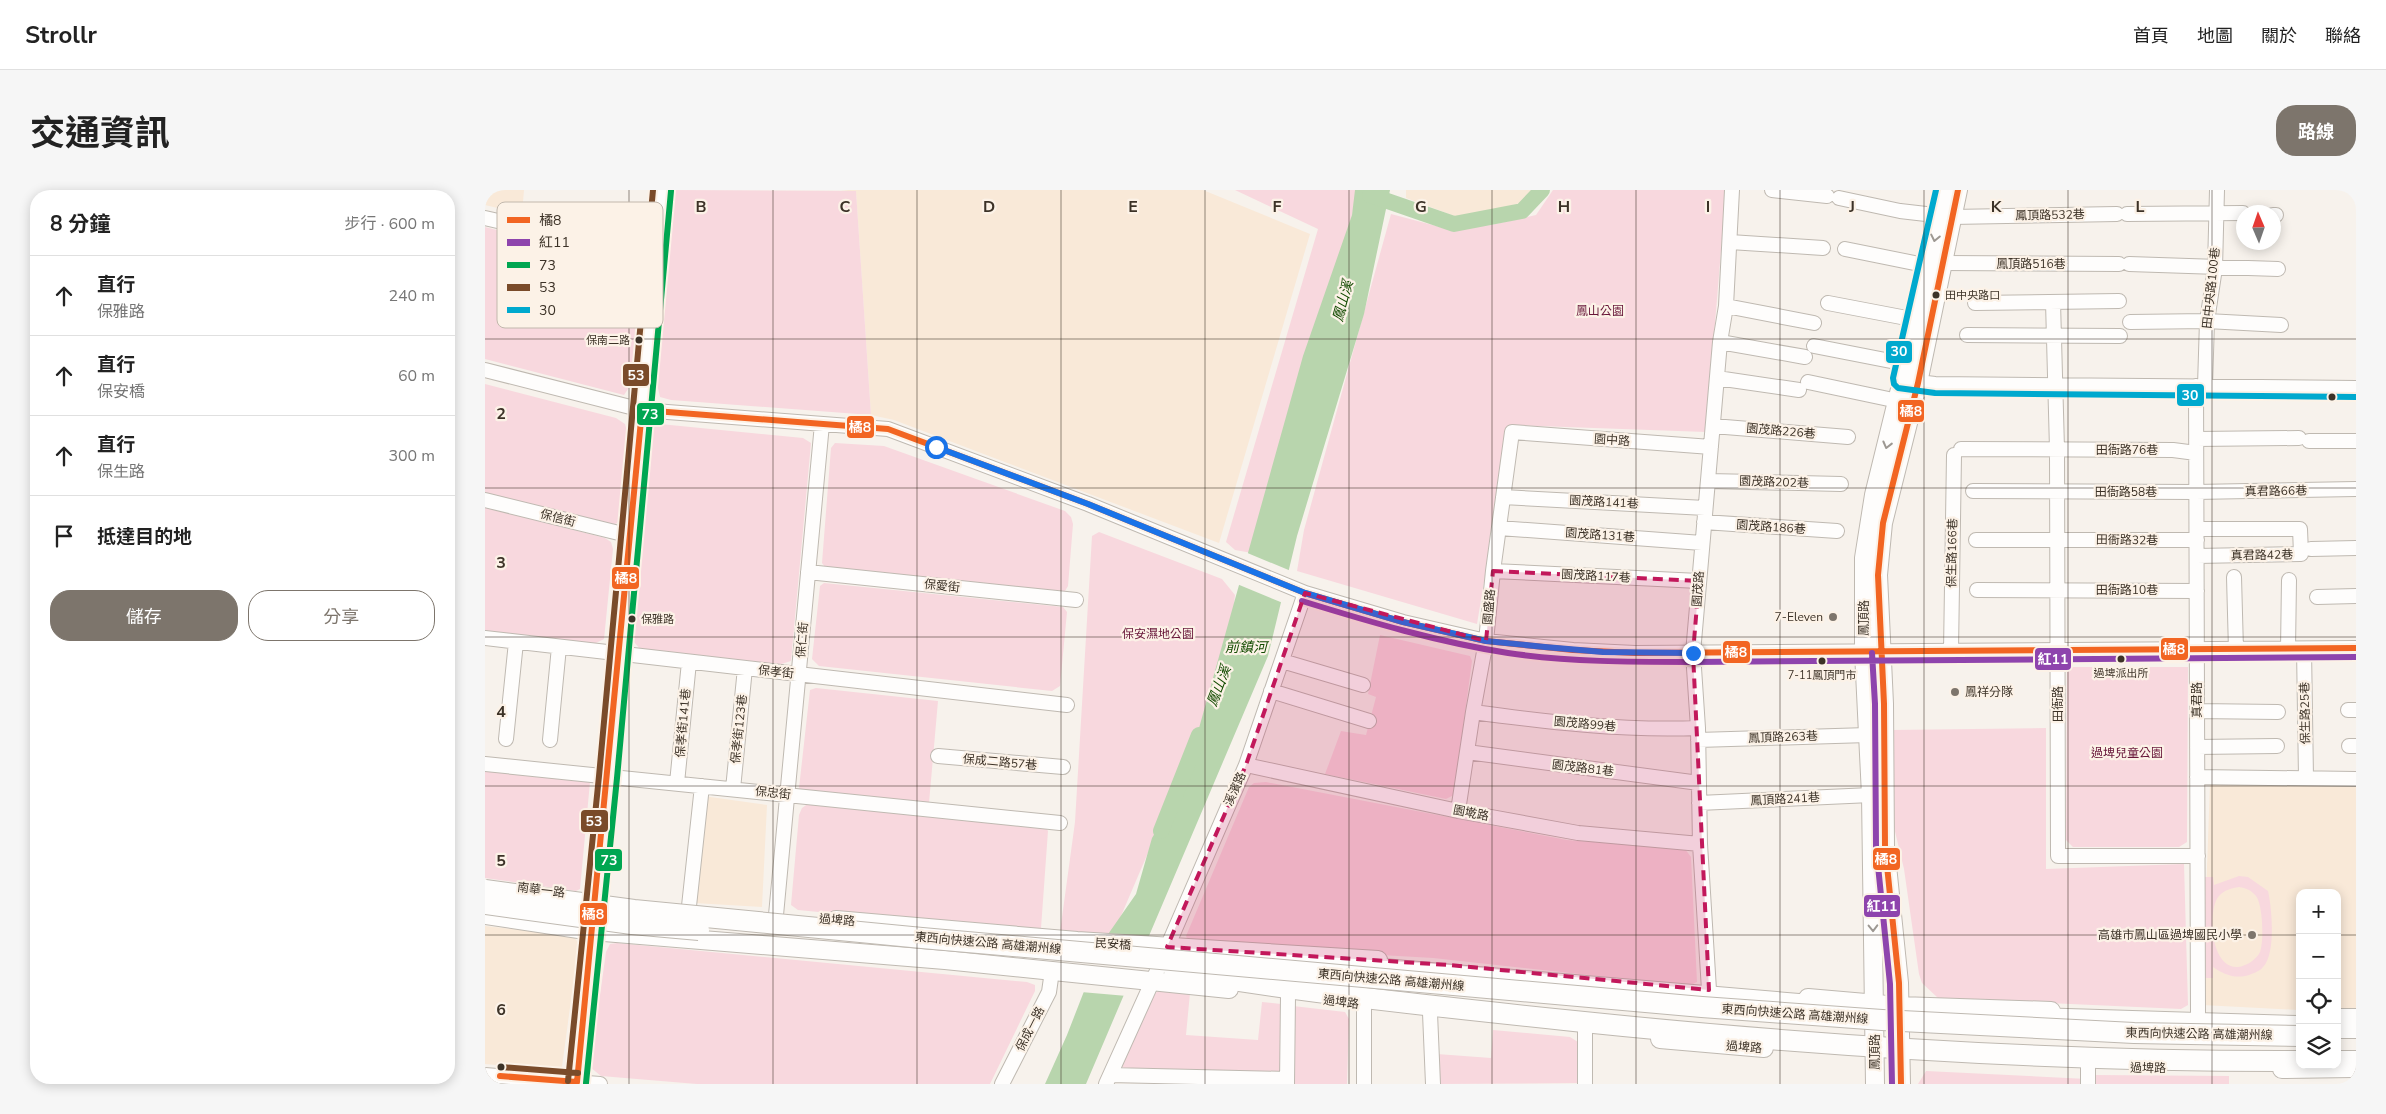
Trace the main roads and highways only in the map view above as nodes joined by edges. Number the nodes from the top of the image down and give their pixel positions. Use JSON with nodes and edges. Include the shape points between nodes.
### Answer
{"nodes":[{"id":1,"x":1945,"y":190,"type":"edge"},
{"id":2,"x":1958,"y":190,"type":"edge"},
{"id":3,"x":1946,"y":216,"type":"junction"},
{"id":4,"x":1936,"y":264,"type":"junction"},
{"id":5,"x":1909,"y":376,"type":"junction"},
{"id":6,"x":1872,"y":652,"type":"junction"},
{"id":7,"x":485,"y":883,"type":"edge"},
{"id":8,"x":485,"y":890,"type":"edge"},
{"id":9,"x":596,"y":898,"type":"joint"},
{"id":10,"x":485,"y":904,"type":"edge"},
{"id":11,"x":485,"y":915,"type":"edge"},
{"id":12,"x":1077,"y":941,"type":"joint"},
{"id":13,"x":1173,"y":959,"type":"junction"},
{"id":14,"x":1874,"y":1007,"type":"junction"},
{"id":15,"x":1900,"y":1009,"type":"junction"},
{"id":16,"x":2296,"y":1016,"type":"edge"},
{"id":17,"x":2341,"y":1018,"type":"edge"},
{"id":18,"x":2356,"y":1018,"type":"edge"},
{"id":19,"x":2296,"y":1026,"type":"edge"},
{"id":20,"x":2341,"y":1028,"type":"edge"},
{"id":21,"x":2356,"y":1028,"type":"edge"},
{"id":22,"x":2296,"y":1036,"type":"edge"},
{"id":23,"x":2341,"y":1036,"type":"edge"},
{"id":24,"x":2356,"y":1036,"type":"edge"},
{"id":25,"x":2296,"y":1047,"type":"edge"},
{"id":26,"x":2341,"y":1048,"type":"edge"},
{"id":27,"x":2356,"y":1048,"type":"edge"},
{"id":28,"x":1875,"y":1052,"type":"junction"},
{"id":29,"x":1902,"y":1054,"type":"junction"},
{"id":30,"x":2296,"y":1061,"type":"edge"},
{"id":31,"x":2341,"y":1061,"type":"edge"},
{"id":32,"x":2356,"y":1061,"type":"edge"},
{"id":33,"x":2356,"y":1068,"type":"edge"},
{"id":34,"x":1875,"y":1084,"type":"edge"},
{"id":35,"x":1901,"y":1084,"type":"edge"}],
"edges":[{"from":1,"to":3,"type":"main road","name":"鳳頂路"},
{"from":2,"to":3,"type":"main road","name":"鳳頂路"},
{"from":3,"to":4,"type":"main road","name":"鳳頂路"},
{"from":4,"to":5,"type":"main road","name":"鳳頂路"},
{"from":4,"to":5,"type":"main road","name":"鳳頂路","via":[[1917,320]]},
{"from":5,"to":6,"type":"main road","name":"鳳頂路","via":[[1883,523]]},
{"from":5,"to":6,"type":"main road","name":"鳳頂路","one_way":true,"via":[[1898,401],[1868,528],[1865,558]]},
{"from":6,"to":14,"type":"main road","name":"鳳頂路","one_way":true,"via":[[1868,735]]},
{"from":6,"to":15,"type":"main road","name":"鳳頂路","via":[[1884,704],[1885,846]]},
{"from":7,"to":9,"type":"main road","name":"南華一路"},
{"from":8,"to":13,"type":"highway","name":"東西向快速公路 高雄潮州線","bridge":true,"via":[[644,911]]},
{"from":9,"to":12,"type":"main road","name":"過埤路"},
{"from":10,"to":13,"type":"highway","name":"東西向快速公路 高雄潮州線","bridge":true,"via":[[632,924]]},
{"from":11,"to":28,"type":"main road","name":"過埤路","via":[[592,931],[1135,978],[1700,1044]]},
{"from":12,"to":13,"type":"main road","name":"民安橋","via":[[1148,946]]},
{"from":13,"to":14,"type":"highway","bridge":true,"via":[[1254,960],[1449,973],[1755,1000]]},
{"from":13,"to":14,"type":"main road","via":[[1449,965]]},
{"from":13,"to":22,"type":"highway","name":"東西向快速公路 高雄潮州線","bridge":true,"via":[[1258,969],[1882,1020],[2134,1033]]},
{"from":13,"to":25,"type":"highway","name":"東西向快速公路 高雄潮州線","via":[[1701,1020],[2134,1046]]},
{"from":13,"to":28,"type":"highway","via":[[1364,998]]},
{"from":14,"to":15,"type":"highway"},
{"from":14,"to":28,"type":"main road","name":"鳳頂路"},
{"from":15,"to":16,"type":"main road"},
{"from":15,"to":19,"type":"highway","via":[[1974,1016]]},
{"from":15,"to":29,"type":"main road","name":"鳳頂路"},
{"from":17,"to":18,"type":"main road"},
{"from":20,"to":21,"type":"highway"},
{"from":23,"to":24,"type":"highway"},
{"from":26,"to":27,"type":"highway"},
{"from":28,"to":29,"type":"highway"},
{"from":28,"to":34,"type":"main road","name":"鳳頂路"},
{"from":29,"to":30,"type":"highway"},
{"from":29,"to":33,"type":"main road","name":"過埤路","via":[[2088,1066]]},
{"from":29,"to":35,"type":"main road","name":"鳳頂路"},
{"from":31,"to":32,"type":"highway"}]}
